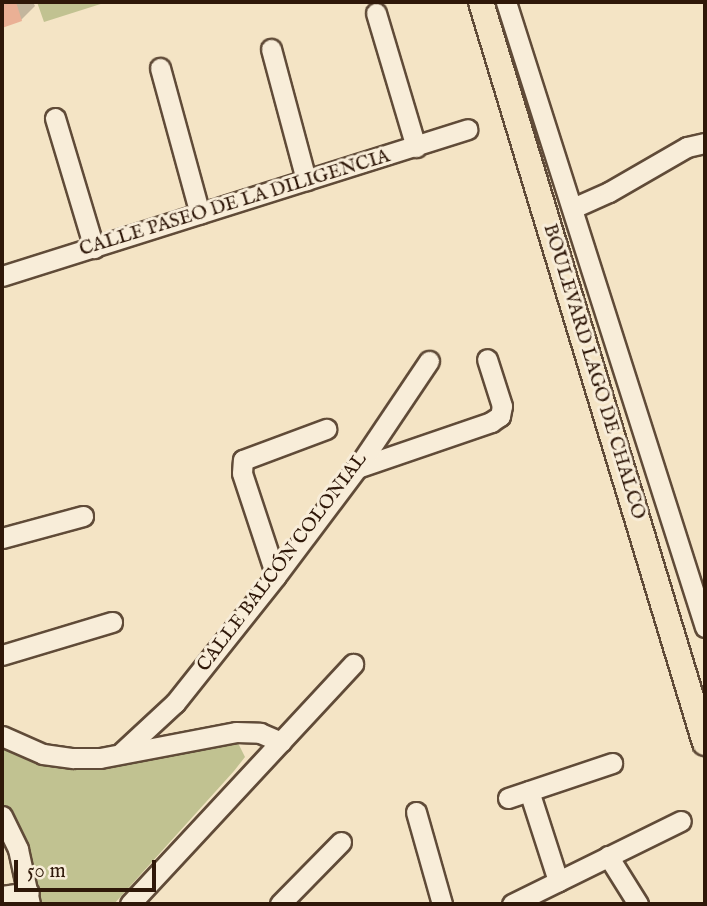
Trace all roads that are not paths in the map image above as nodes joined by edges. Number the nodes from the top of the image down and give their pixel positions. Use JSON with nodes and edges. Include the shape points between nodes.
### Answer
{"nodes":[{"id":1,"x":481,"y":2,"type":"edge"},
{"id":2,"x":506,"y":2,"type":"edge"},
{"id":3,"x":376,"y":13,"type":"dead end"},
{"id":4,"x":271,"y":49,"type":"dead end"},
{"id":5,"x":160,"y":68,"type":"dead end"},
{"id":6,"x":55,"y":118,"type":"dead end"},
{"id":7,"x":467,"y":130,"type":"dead end"},
{"id":8,"x":705,"y":143,"type":"edge"},
{"id":9,"x":416,"y":147,"type":"junction"},
{"id":10,"x":306,"y":180,"type":"junction"},
{"id":11,"x":573,"y":208,"type":"junction"},
{"id":12,"x":200,"y":214,"type":"junction"},
{"id":13,"x":94,"y":248,"type":"junction"},
{"id":14,"x":2,"y":276,"type":"edge"},
{"id":15,"x":487,"y":359,"type":"dead end"},
{"id":16,"x":429,"y":361,"type":"dead end"},
{"id":17,"x":326,"y":429,"type":"dead end"},
{"id":18,"x":357,"y":468,"type":"junction"},
{"id":19,"x":83,"y":516,"type":"dead end"},
{"id":20,"x":2,"y":538,"type":"edge"},
{"id":21,"x":276,"y":576,"type":"junction"},
{"id":22,"x":112,"y":622,"type":"dead end"},
{"id":23,"x":705,"y":627,"type":"edge"},
{"id":24,"x":2,"y":655,"type":"edge"},
{"id":25,"x":353,"y":664,"type":"dead end"},
{"id":26,"x":2,"y":736,"type":"edge"},
{"id":27,"x":281,"y":742,"type":"junction"},
{"id":28,"x":705,"y":743,"type":"edge"},
{"id":29,"x":122,"y":752,"type":"junction"},
{"id":30,"x":612,"y":763,"type":"dead end"},
{"id":31,"x":529,"y":791,"type":"junction"},
{"id":32,"x":508,"y":798,"type":"dead end"},
{"id":33,"x":415,"y":812,"type":"dead end"},
{"id":34,"x":2,"y":816,"type":"edge"},
{"id":35,"x":681,"y":821,"type":"dead end"},
{"id":36,"x":341,"y":842,"type":"dead end"},
{"id":37,"x":608,"y":856,"type":"junction"},
{"id":38,"x":558,"y":881,"type":"junction"},
{"id":39,"x":2,"y":896,"type":"edge"},
{"id":40,"x":29,"y":898,"type":"edge"},
{"id":41,"x":130,"y":904,"type":"edge"},
{"id":42,"x":280,"y":904,"type":"edge"},
{"id":43,"x":442,"y":904,"type":"edge"},
{"id":44,"x":512,"y":904,"type":"edge"},
{"id":45,"x":638,"y":904,"type":"edge"}],
"edges":[{"from":1,"to":28,"type":"main road","name":"BOULEVARD LAGO DE CHALCO"},
{"from":2,"to":11,"type":"street"},
{"from":3,"to":9,"type":"street"},
{"from":4,"to":10,"type":"street"},
{"from":5,"to":12,"type":"street"},
{"from":6,"to":13,"type":"street"},
{"from":7,"to":9,"type":"street","name":"CALLE PASEO DE LA DILIGENCIA"},
{"from":8,"to":11,"type":"street","via":[[687,147]]},
{"from":9,"to":10,"type":"street","name":"CALLE PASEO DE LA DILIGENCIA"},
{"from":10,"to":12,"type":"street","name":"CALLE PASEO DE LA DILIGENCIA"},
{"from":11,"to":23,"type":"street"},
{"from":12,"to":13,"type":"street","name":"CALLE PASEO DE LA DILIGENCIA"},
{"from":13,"to":14,"type":"street","name":"CALLE PASEO DE LA DILIGENCIA"},
{"from":15,"to":18,"type":"street","via":[[502,406],[500,416]]},
{"from":16,"to":18,"type":"street","name":"CALLE BALCÓN COLONIAL"},
{"from":17,"to":21,"type":"street","via":[[243,460],[242,473]]},
{"from":18,"to":21,"type":"street","name":"CALLE BALCÓN COLONIAL"},
{"from":19,"to":20,"type":"street"},
{"from":21,"to":29,"type":"street","name":"CALLE BALCÓN COLONIAL","via":[[175,703]]},
{"from":22,"to":24,"type":"street"},
{"from":25,"to":27,"type":"street"},
{"from":26,"to":29,"type":"street","via":[[43,754],[100,758]]},
{"from":27,"to":29,"type":"street","via":[[260,733],[236,732]]},
{"from":27,"to":41,"type":"street"},
{"from":30,"to":31,"type":"street"},
{"from":31,"to":32,"type":"street"},
{"from":31,"to":38,"type":"street"},
{"from":33,"to":43,"type":"street"},
{"from":34,"to":40,"type":"street","via":[[18,849]]},
{"from":35,"to":37,"type":"street"},
{"from":36,"to":42,"type":"street"},
{"from":37,"to":38,"type":"street"},
{"from":37,"to":45,"type":"street"},
{"from":38,"to":44,"type":"street"},
{"from":39,"to":40,"type":"street"}]}
